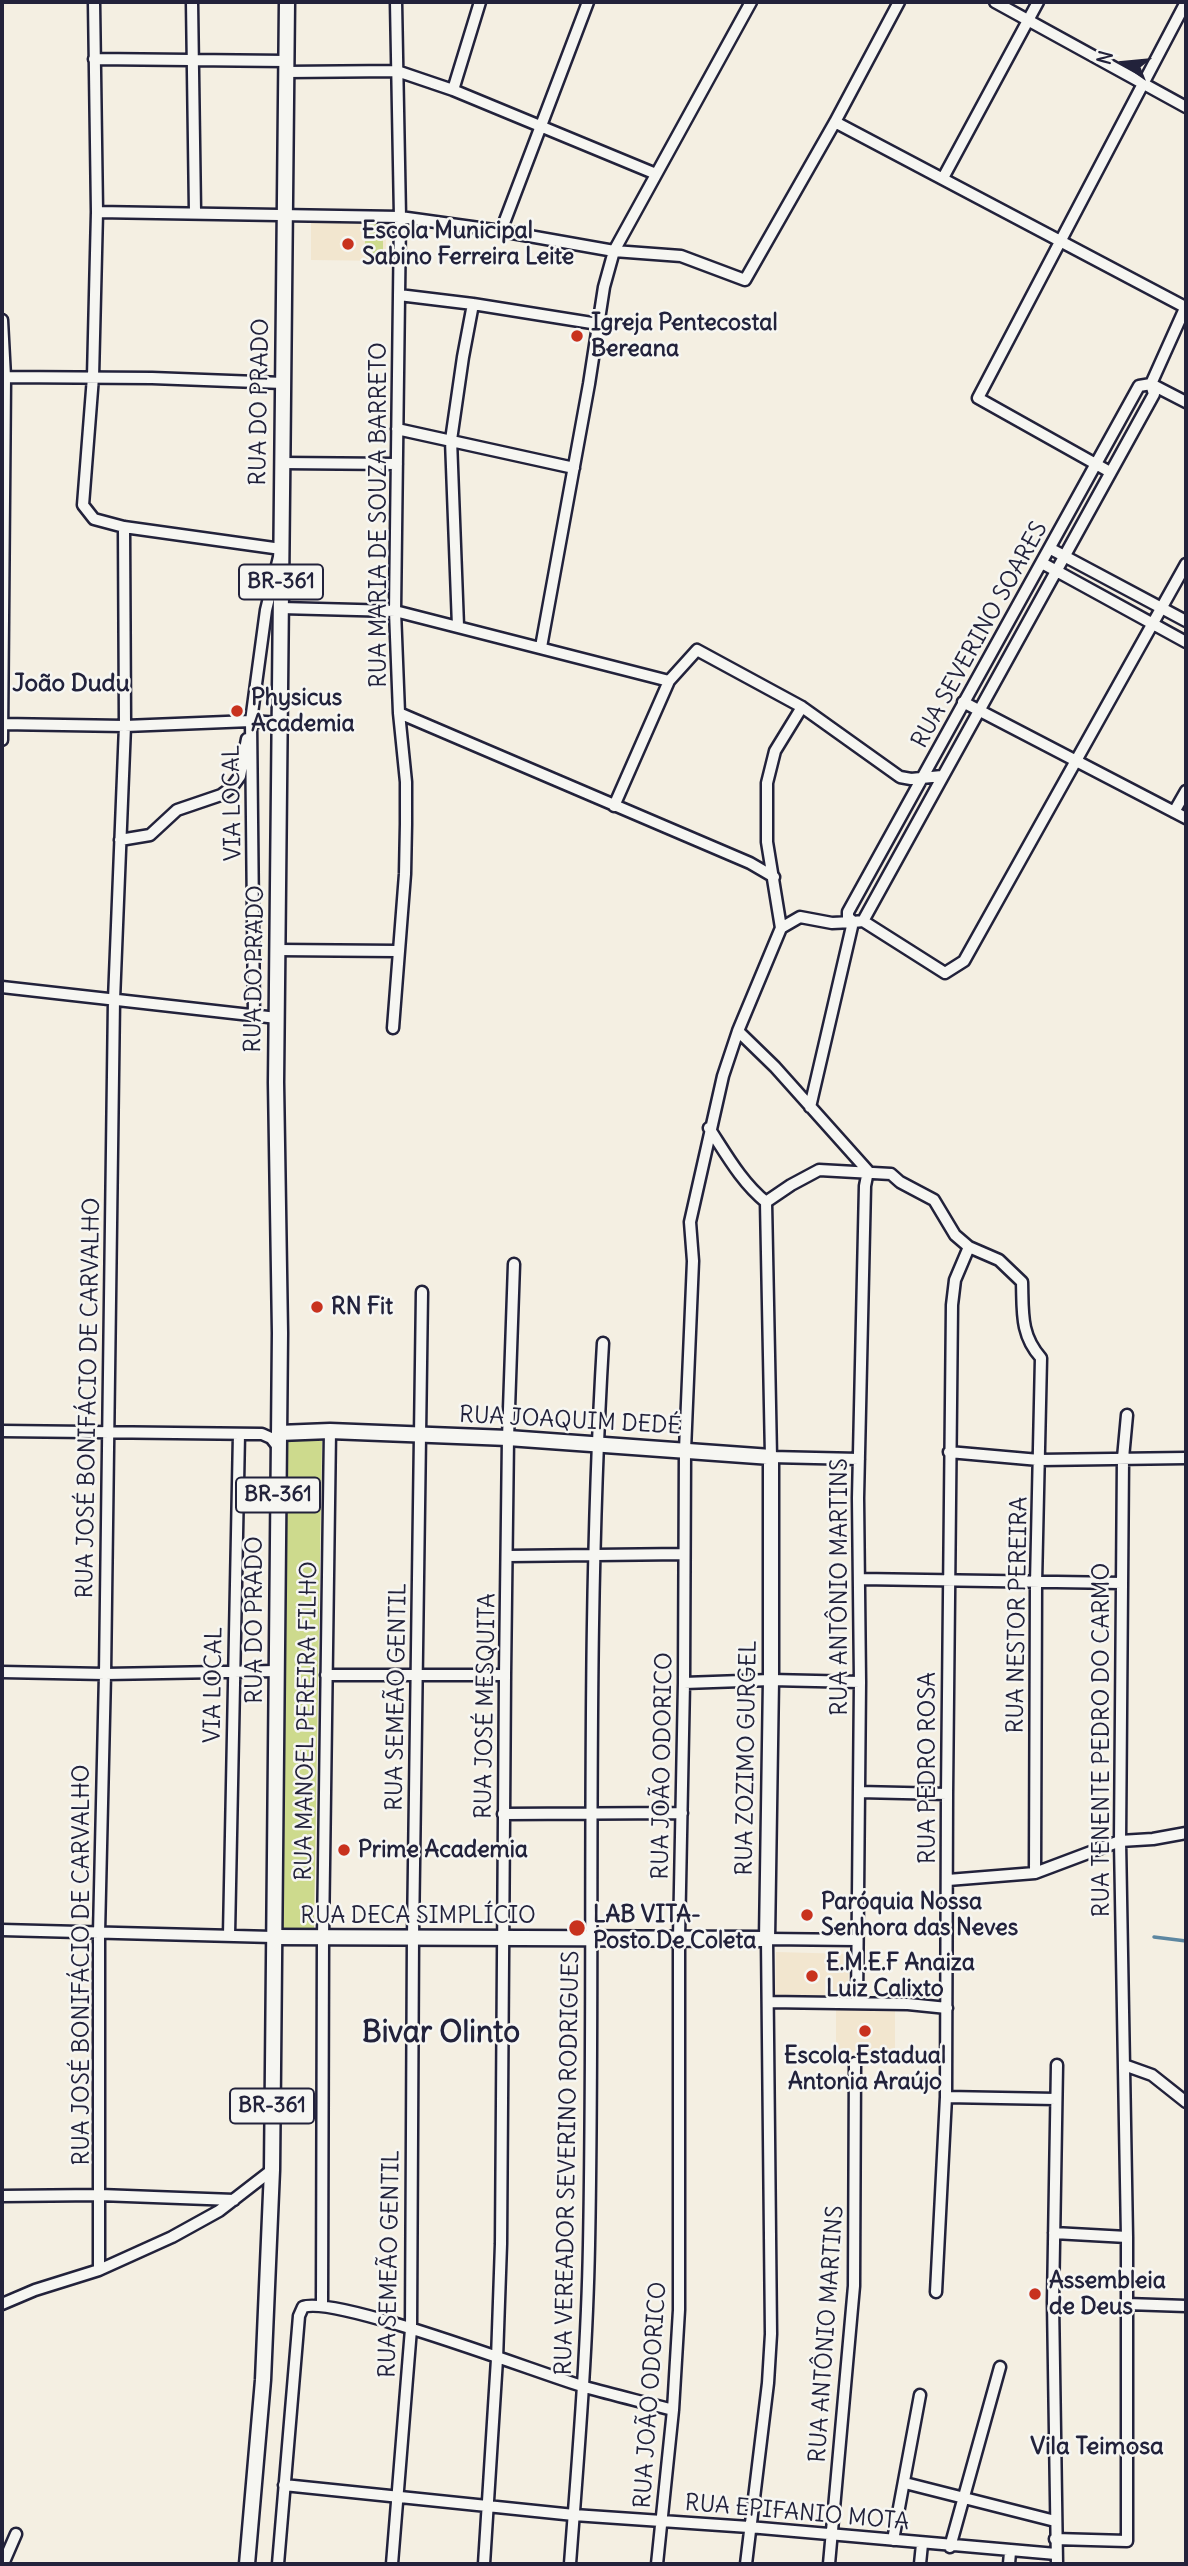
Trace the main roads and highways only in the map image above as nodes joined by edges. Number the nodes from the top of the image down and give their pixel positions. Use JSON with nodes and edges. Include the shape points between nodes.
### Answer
{"nodes":[{"id":1,"x":287,"y":2,"type":"edge"},
{"id":2,"x":279,"y":1440,"type":"junction"},
{"id":3,"x":771,"y":1457,"type":"joint"},
{"id":4,"x":273,"y":1937,"type":"junction"},
{"id":5,"x":767,"y":1940,"type":"joint"},
{"id":6,"x":247,"y":2564,"type":"edge"}],
"edges":[{"from":1,"to":2,"type":"main road","name":"RUA DO PRADO","number":"BR-361","via":[[277,1017]]},
{"from":2,"to":3,"type":"main road","name":"RUA JOAQUIM DEDÉ","via":[[330,1431]]},
{"from":2,"to":4,"type":"main road","name":"RUA DO PRADO","number":"BR-361"},
{"from":3,"to":5,"type":"main road","name":"RUA ZOZIMO GURGEL"},
{"from":4,"to":5,"type":"main road","name":"RUA DECA SIMPLÍCIO"},
{"from":4,"to":6,"type":"main road","number":"BR-361","via":[[264,2367]]}]}
